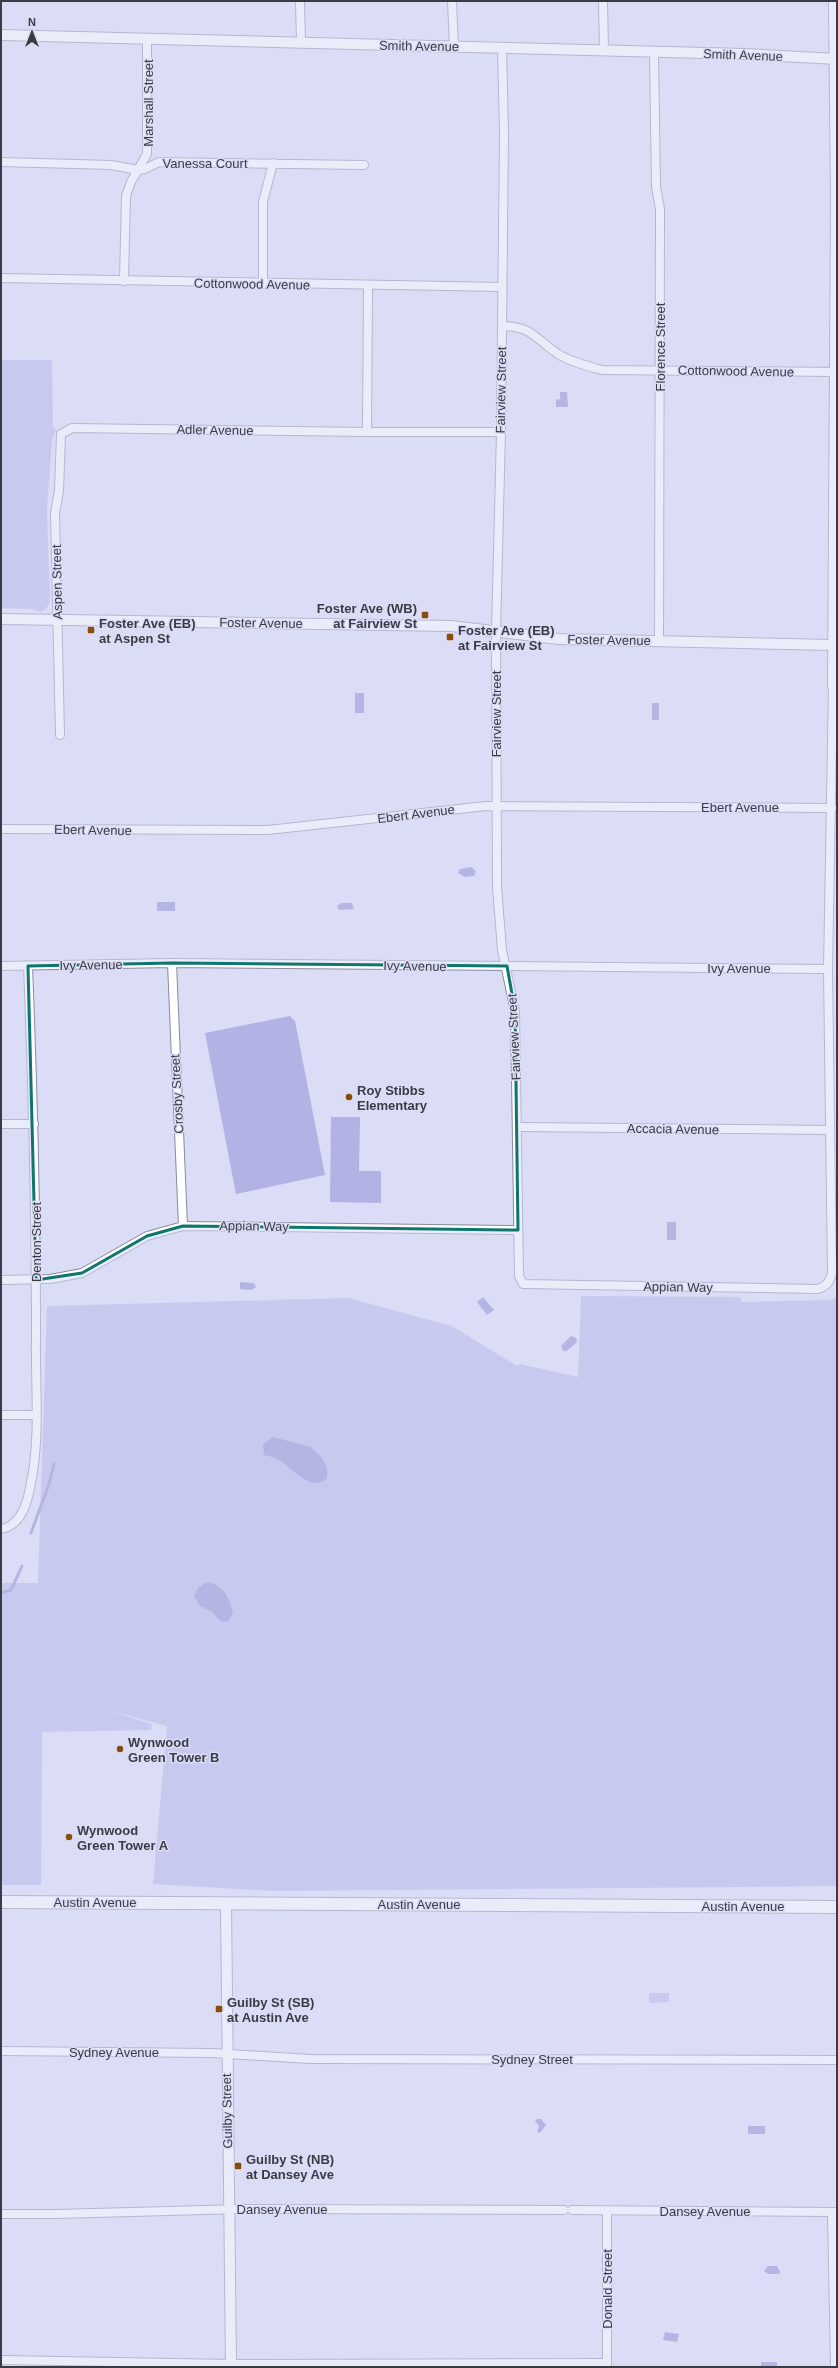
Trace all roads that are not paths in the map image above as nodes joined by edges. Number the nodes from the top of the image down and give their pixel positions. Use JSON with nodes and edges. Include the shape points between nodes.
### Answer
{"nodes":[{"id":1,"x":300,"y":1,"type":"edge"},
{"id":2,"x":452,"y":1,"type":"edge"},
{"id":3,"x":602,"y":1,"type":"edge"},
{"id":4,"x":834,"y":1,"type":"edge"},
{"id":5,"x":1,"y":36,"type":"edge"},
{"id":6,"x":147,"y":39,"type":"junction"},
{"id":7,"x":300,"y":42,"type":"junction"},
{"id":8,"x":454,"y":46,"type":"junction"},
{"id":9,"x":502,"y":48,"type":"junction"},
{"id":10,"x":604,"y":51,"type":"junction"},
{"id":11,"x":654,"y":53,"type":"junction"},
{"id":12,"x":836,"y":59,"type":"edge"},
{"id":13,"x":1,"y":162,"type":"edge"},
{"id":14,"x":273,"y":163,"type":"junction"},
{"id":15,"x":364,"y":164,"type":"dead end"},
{"id":16,"x":138,"y":170,"type":"junction"},
{"id":17,"x":1,"y":278,"type":"edge"},
{"id":18,"x":124,"y":281,"type":"junction"},
{"id":19,"x":263,"y":284,"type":"junction"},
{"id":20,"x":368,"y":286,"type":"junction"},
{"id":21,"x":502,"y":288,"type":"junction"},
{"id":22,"x":502,"y":326,"type":"junction"},
{"id":23,"x":660,"y":371,"type":"junction"},
{"id":24,"x":835,"y":372,"type":"edge"},
{"id":25,"x":64,"y":431,"type":"joint"},
{"id":26,"x":368,"y":432,"type":"junction"},
{"id":27,"x":501,"y":432,"type":"junction"},
{"id":28,"x":1,"y":619,"type":"edge"},
{"id":29,"x":57,"y":620,"type":"junction"},
{"id":30,"x":496,"y":630,"type":"junction"},
{"id":31,"x":659,"y":641,"type":"junction"},
{"id":32,"x":833,"y":645,"type":"junction"},
{"id":33,"x":835,"y":687,"type":"edge"},
{"id":34,"x":60,"y":735,"type":"dead end"},
{"id":35,"x":496,"y":806,"type":"junction"},
{"id":36,"x":832,"y":808,"type":"junction"},
{"id":37,"x":1,"y":829,"type":"edge"},
{"id":38,"x":172,"y":963,"type":"junction"},
{"id":39,"x":1,"y":966,"type":"edge"},
{"id":40,"x":28,"y":966,"type":"junction"},
{"id":41,"x":506,"y":966,"type":"junction"},
{"id":42,"x":828,"y":969,"type":"junction"},
{"id":43,"x":1,"y":1124,"type":"edge"},
{"id":44,"x":34,"y":1124,"type":"junction"},
{"id":45,"x":517,"y":1127,"type":"junction"},
{"id":46,"x":830,"y":1130,"type":"junction"},
{"id":47,"x":183,"y":1226,"type":"junction"},
{"id":48,"x":518,"y":1230,"type":"junction"},
{"id":49,"x":1,"y":1280,"type":"edge"},
{"id":50,"x":36,"y":1280,"type":"junction"},
{"id":51,"x":521,"y":1282,"type":"joint"},
{"id":52,"x":1,"y":1415,"type":"edge"},
{"id":53,"x":35,"y":1415,"type":"junction"},
{"id":54,"x":1,"y":1529,"type":"edge"},
{"id":55,"x":1,"y":1902,"type":"edge"},
{"id":56,"x":226,"y":1903,"type":"junction"},
{"id":57,"x":837,"y":1907,"type":"edge"},
{"id":58,"x":1,"y":2051,"type":"edge"},
{"id":59,"x":226,"y":2054,"type":"junction"},
{"id":60,"x":837,"y":2060,"type":"edge"},
{"id":61,"x":229,"y":2209,"type":"junction"},
{"id":62,"x":564,"y":2210,"type":"dead end"},
{"id":63,"x":572,"y":2210,"type":"dead end"},
{"id":64,"x":607,"y":2211,"type":"junction"},
{"id":65,"x":835,"y":2212,"type":"edge"},
{"id":66,"x":1,"y":2214,"type":"edge"},
{"id":67,"x":1,"y":2360,"type":"edge"},
{"id":68,"x":231,"y":2365,"type":"edge"},
{"id":69,"x":607,"y":2365,"type":"edge"},
{"id":70,"x":835,"y":2367,"type":"edge"}],
"edges":[{"from":1,"to":7,"type":"street"},
{"from":2,"to":8,"type":"street"},
{"from":3,"to":10,"type":"street"},
{"from":4,"to":12,"type":"street"},
{"from":5,"to":6,"type":"street","name":"Smith Avenue"},
{"from":6,"to":7,"type":"street","name":"Smith Avenue"},
{"from":6,"to":16,"type":"street","name":"Marshall Street","via":[[148,154]]},
{"from":7,"to":8,"type":"street","name":"Smith Avenue"},
{"from":8,"to":9,"type":"street","name":"Smith Avenue"},
{"from":9,"to":10,"type":"street","name":"Smith Avenue"},
{"from":9,"to":21,"type":"street","name":"Fairview Street"},
{"from":10,"to":11,"type":"street","name":"Smith Avenue"},
{"from":11,"to":12,"type":"street","name":"Smith Avenue"},
{"from":11,"to":23,"type":"street","name":"Florence Street","via":[[656,186],[660,209]]},
{"from":12,"to":24,"type":"street"},
{"from":13,"to":16,"type":"street","via":[[111,165]]},
{"from":14,"to":15,"type":"street","name":"Vanessa Court"},
{"from":14,"to":16,"type":"street","name":"Vanessa Court","via":[[159,162]]},
{"from":14,"to":19,"type":"street","via":[[263,202]]},
{"from":16,"to":18,"type":"street","name":"Marshall Street","via":[[126,196]]},
{"from":17,"to":18,"type":"street","name":"Cottonwood Avenue"},
{"from":18,"to":19,"type":"street","name":"Cottonwood Avenue"},
{"from":19,"to":20,"type":"street","name":"Cottonwood Avenue"},
{"from":20,"to":21,"type":"street","name":"Cottonwood Avenue"},
{"from":20,"to":26,"type":"street"},
{"from":21,"to":22,"type":"street","name":"Fairview Street"},
{"from":22,"to":23,"type":"street","name":"Cottonwood Avenue","via":[[527,330],[559,355],[579,364],[602,370]]},
{"from":22,"to":27,"type":"street","name":"Fairview Street"},
{"from":23,"to":24,"type":"street","name":"Cottonwood Avenue"},
{"from":23,"to":31,"type":"street","name":"Florence Street"},
{"from":24,"to":32,"type":"street"},
{"from":25,"to":26,"type":"street","name":"Adler Avenue","via":[[72,428]]},
{"from":25,"to":29,"type":"street","name":"Aspen Street","via":[[59,438],[59,491],[55,513]]},
{"from":26,"to":27,"type":"street","name":"Adler Avenue"},
{"from":27,"to":30,"type":"street","name":"Fairview Street"},
{"from":28,"to":29,"type":"street","name":"Foster Avenue"},
{"from":29,"to":30,"type":"street","name":"Foster Avenue","via":[[451,626]]},
{"from":29,"to":34,"type":"street","name":"Aspen Street"},
{"from":30,"to":31,"type":"street","name":"Foster Avenue","via":[[559,639]]},
{"from":30,"to":35,"type":"street","name":"Fairview Street"},
{"from":31,"to":32,"type":"street","name":"Foster Avenue"},
{"from":32,"to":33,"type":"street"},
{"from":33,"to":36,"type":"street"},
{"from":35,"to":36,"type":"street","name":"Ebert Avenue"},
{"from":35,"to":37,"type":"street","name":"Ebert Avenue","via":[[268,830]]},
{"from":35,"to":41,"type":"street","name":"Fairview Street","via":[[498,903]]},
{"from":36,"to":42,"type":"street"},
{"from":38,"to":40,"type":"street","name":"Ivy Avenue"},
{"from":38,"to":41,"type":"street","name":"Ivy Avenue"},
{"from":38,"to":47,"type":"street","name":"Crosby Street"},
{"from":39,"to":40,"type":"street","name":"Ivy Avenue"},
{"from":40,"to":44,"type":"street","name":"Denton Street"},
{"from":41,"to":42,"type":"street","name":"Ivy Avenue"},
{"from":41,"to":45,"type":"street","name":"Fairview Street","via":[[515,1011]]},
{"from":42,"to":46,"type":"street"},
{"from":43,"to":44,"type":"street"},
{"from":44,"to":50,"type":"street","name":"Denton Street"},
{"from":45,"to":46,"type":"street","name":"Accacia Avenue"},
{"from":45,"to":48,"type":"street","name":"Fairview Street"},
{"from":46,"to":51,"type":"street","name":"Appian Way","via":[[831,1277],[828,1284],[818,1289],[528,1286]]},
{"from":47,"to":48,"type":"street","name":"Appian Way"},
{"from":47,"to":50,"type":"street","name":"Appian Way","via":[[147,1236],[82,1274]]},
{"from":48,"to":51,"type":"street","name":"Fairview Street"},
{"from":49,"to":50,"type":"street","name":"Appian Way"},
{"from":50,"to":53,"type":"street","name":"Denton Street"},
{"from":52,"to":53,"type":"street"},
{"from":53,"to":54,"type":"street","name":"Denton Street","via":[[36,1447],[32,1480],[21,1516],[13,1524]]},
{"from":55,"to":56,"type":"main road","name":"Austin Avenue"},
{"from":56,"to":57,"type":"main road","name":"Austin Avenue"},
{"from":56,"to":59,"type":"street","name":"Guilby Street"},
{"from":58,"to":59,"type":"street","name":"Sydney Avenue"},
{"from":59,"to":60,"type":"street","name":"Sydney Street","via":[[311,2058]]},
{"from":59,"to":61,"type":"street","name":"Guilby Street"},
{"from":61,"to":62,"type":"street","name":"Dansey Avenue"},
{"from":61,"to":66,"type":"street","name":"Dansey Avenue"},
{"from":61,"to":68,"type":"street","name":"Guilby Street"},
{"from":63,"to":64,"type":"street","name":"Dansey Avenue"},
{"from":64,"to":65,"type":"street","name":"Dansey Avenue"},
{"from":64,"to":69,"type":"street","name":"Donald Street"},
{"from":65,"to":70,"type":"street"},
{"from":67,"to":68,"type":"street"},
{"from":68,"to":69,"type":"street"}]}
